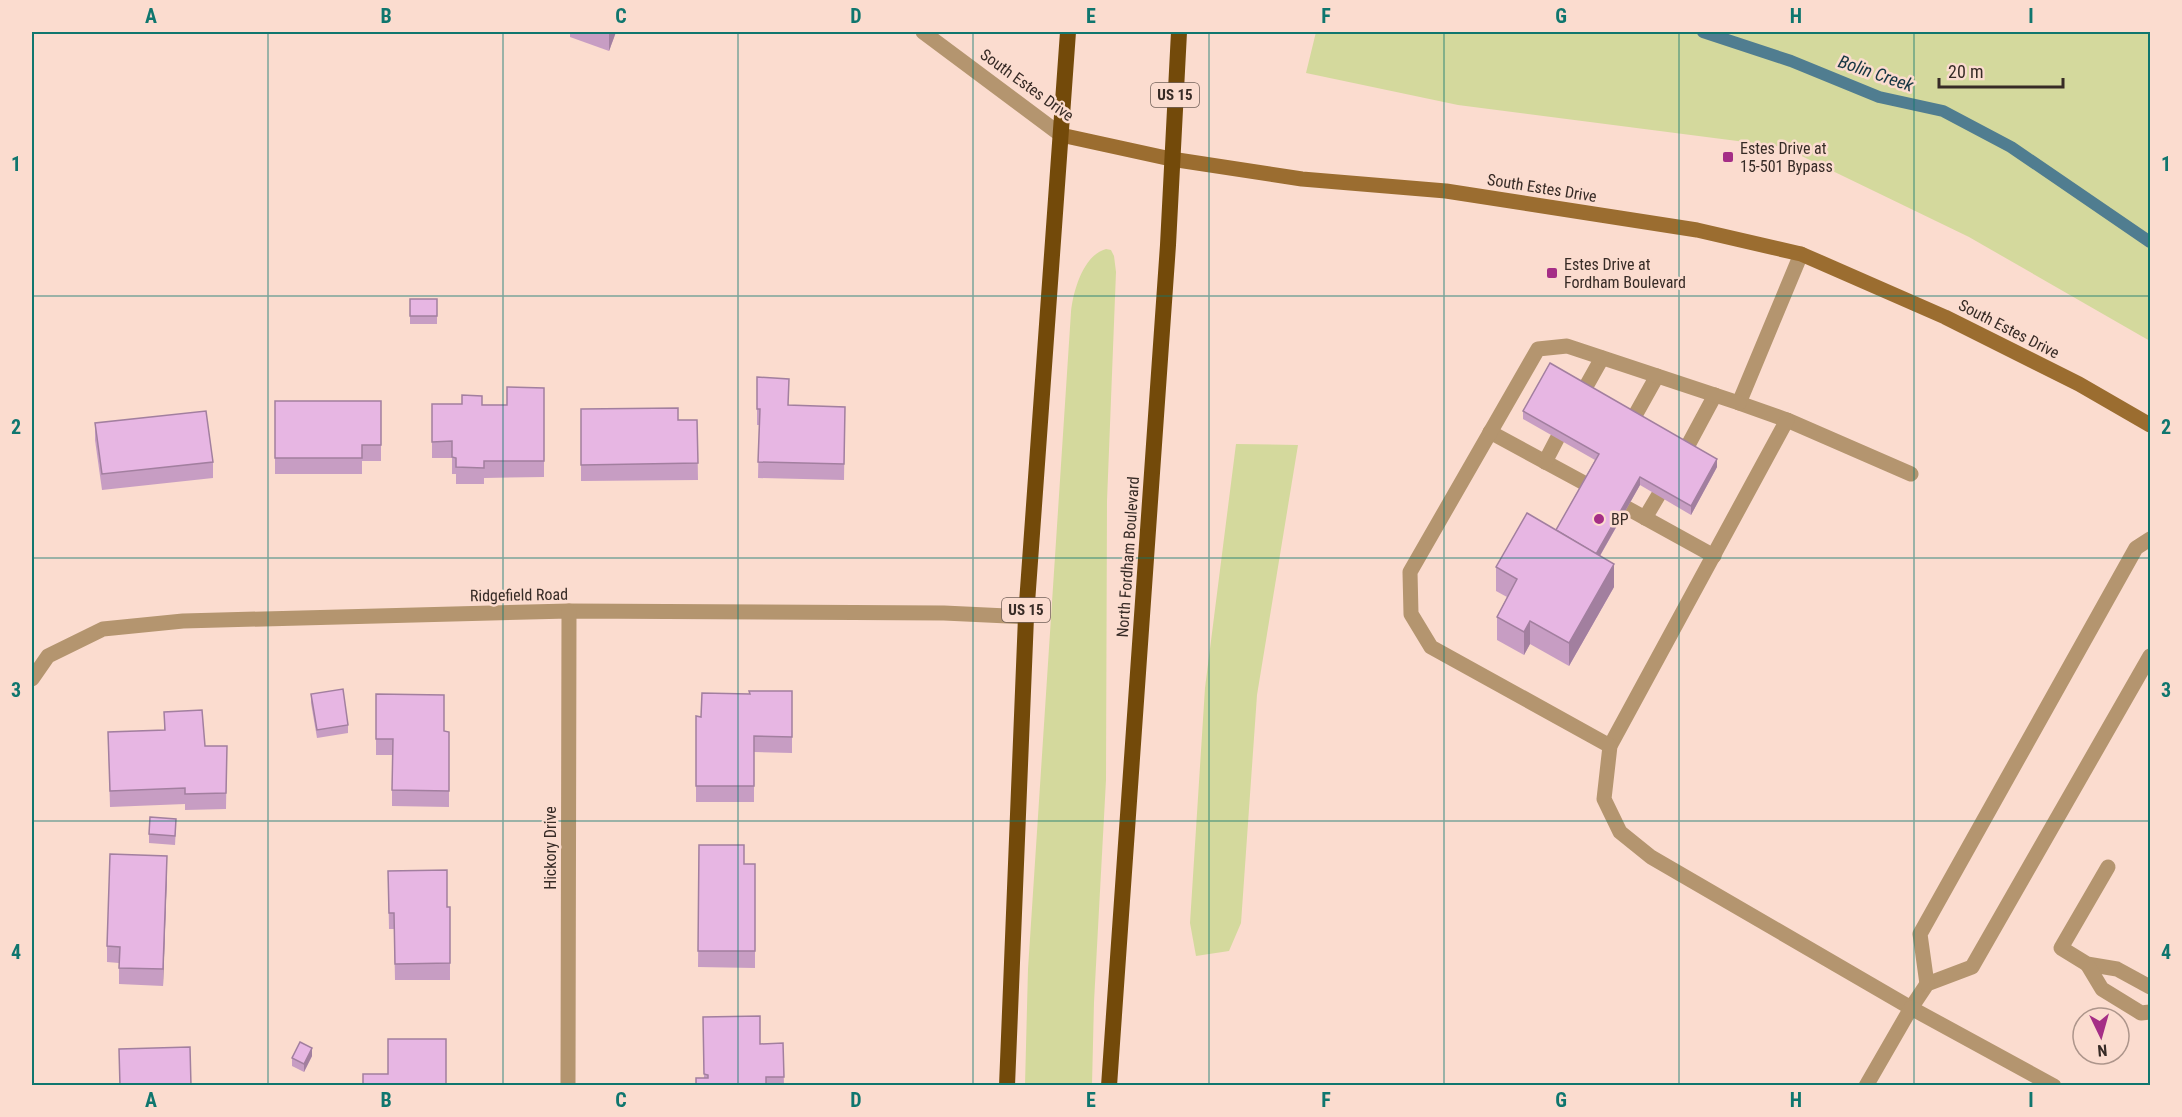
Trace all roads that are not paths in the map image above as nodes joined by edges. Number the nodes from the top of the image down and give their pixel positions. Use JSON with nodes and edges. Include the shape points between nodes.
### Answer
{"nodes":[{"id":1,"x":923,"y":32,"type":"edge"},
{"id":2,"x":1068,"y":32,"type":"edge"},
{"id":3,"x":1179,"y":32,"type":"edge"},
{"id":4,"x":1061,"y":135,"type":"junction"},
{"id":5,"x":1172,"y":159,"type":"junction"},
{"id":6,"x":1801,"y":254,"type":"junction"},
{"id":7,"x":1602,"y":358,"type":"junction"},
{"id":8,"x":1657,"y":376,"type":"junction"},
{"id":9,"x":1584,"y":390,"type":"edge"},
{"id":10,"x":1715,"y":395,"type":"junction"},
{"id":11,"x":1739,"y":403,"type":"junction"},
{"id":12,"x":1633,"y":419,"type":"edge"},
{"id":13,"x":1787,"y":420,"type":"junction"},
{"id":14,"x":2151,"y":425,"type":"edge"},
{"id":15,"x":1490,"y":432,"type":"junction"},
{"id":16,"x":1557,"y":439,"type":"edge"},
{"id":17,"x":1686,"y":449,"type":"edge"},
{"id":18,"x":1545,"y":462,"type":"junction"},
{"id":19,"x":1911,"y":474,"type":"dead end"},
{"id":20,"x":1586,"y":484,"type":"edge"},
{"id":21,"x":1658,"y":496,"type":"edge"},
{"id":22,"x":1627,"y":508,"type":"edge"},
{"id":23,"x":1645,"y":518,"type":"junction"},
{"id":24,"x":2151,"y":539,"type":"edge"},
{"id":25,"x":1714,"y":556,"type":"junction"},
{"id":26,"x":569,"y":612,"type":"junction"},
{"id":27,"x":1026,"y":617,"type":"junction"},
{"id":28,"x":2150,"y":658,"type":"edge"},
{"id":29,"x":32,"y":679,"type":"edge"},
{"id":30,"x":1610,"y":746,"type":"junction"},
{"id":31,"x":2108,"y":867,"type":"dead end"},
{"id":32,"x":2087,"y":964,"type":"junction"},
{"id":33,"x":1927,"y":984,"type":"junction"},
{"id":34,"x":2151,"y":987,"type":"edge"},
{"id":35,"x":1911,"y":1008,"type":"junction"},
{"id":36,"x":2151,"y":1012,"type":"edge"},
{"id":37,"x":568,"y":1086,"type":"edge"},
{"id":38,"x":1007,"y":1086,"type":"edge"},
{"id":39,"x":1109,"y":1086,"type":"edge"},
{"id":40,"x":1866,"y":1086,"type":"edge"},
{"id":41,"x":2054,"y":1086,"type":"edge"}],
"edges":[{"from":1,"to":4,"type":"street","name":"South Estes Drive"},
{"from":2,"to":4,"type":"highway","number":"US 15"},
{"from":3,"to":5,"type":"highway","name":"North Fordham Boulevard","number":"US 15"},
{"from":4,"to":5,"type":"main road","name":"South Estes Drive"},
{"from":4,"to":27,"type":"highway","number":"US 15"},
{"from":5,"to":6,"type":"main road","name":"South Estes Drive","via":[[1302,179],[1446,191],[1674,226]]},
{"from":5,"to":39,"type":"highway","name":"North Fordham Boulevard","number":"US 15"},
{"from":6,"to":11,"type":"street"},
{"from":6,"to":14,"type":"main road","name":"South Estes Drive","via":[[1945,316]]},
{"from":7,"to":8,"type":"street"},
{"from":7,"to":9,"type":"street"},
{"from":7,"to":15,"type":"street","via":[[1567,346],[1538,350]]},
{"from":8,"to":10,"type":"street"},
{"from":8,"to":12,"type":"street"},
{"from":10,"to":11,"type":"street"},
{"from":10,"to":17,"type":"street"},
{"from":11,"to":13,"type":"street"},
{"from":13,"to":19,"type":"street"},
{"from":13,"to":25,"type":"street"},
{"from":15,"to":18,"type":"street"},
{"from":15,"to":30,"type":"street","via":[[1410,572],[1411,614],[1431,647]]},
{"from":16,"to":18,"type":"street"},
{"from":18,"to":20,"type":"street"},
{"from":21,"to":23,"type":"street"},
{"from":22,"to":23,"type":"street"},
{"from":23,"to":25,"type":"street"},
{"from":24,"to":33,"type":"street","via":[[2136,548],[1920,934]]},
{"from":25,"to":30,"type":"street"},
{"from":26,"to":27,"type":"street","name":"Ridgefield Road","via":[[933,612]]},
{"from":26,"to":29,"type":"street","name":"Ridgefield Road","via":[[183,621],[103,629],[48,656]]},
{"from":26,"to":37,"type":"street","name":"Hickory Drive"},
{"from":27,"to":38,"type":"highway","number":"US 15"},
{"from":28,"to":33,"type":"street","via":[[1972,967]]},
{"from":30,"to":35,"type":"street","via":[[1604,799],[1620,832],[1651,857]]},
{"from":31,"to":32,"type":"street","via":[[2061,948]]},
{"from":32,"to":34,"type":"street","via":[[2117,969]]},
{"from":32,"to":36,"type":"street","via":[[2102,989],[2141,1013]]},
{"from":33,"to":35,"type":"street"},
{"from":35,"to":40,"type":"street"},
{"from":35,"to":41,"type":"street"}]}
